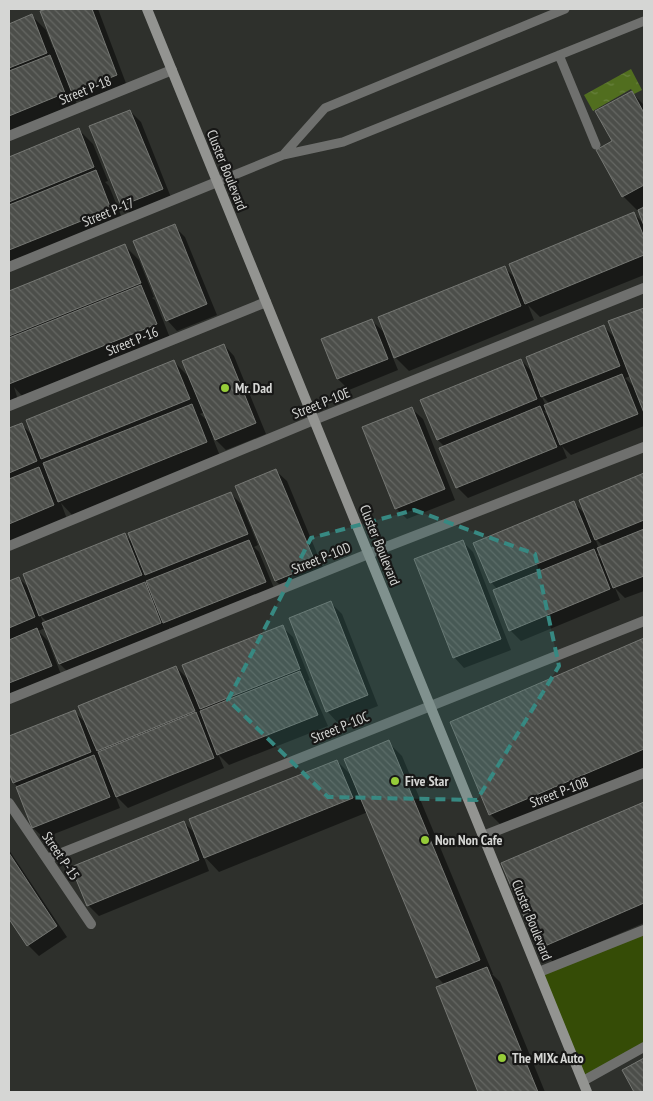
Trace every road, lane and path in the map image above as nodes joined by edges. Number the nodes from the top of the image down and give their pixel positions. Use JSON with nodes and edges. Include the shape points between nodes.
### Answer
{"nodes":[{"id":1,"x":147,"y":9,"type":"edge"},
{"id":2,"x":565,"y":9,"type":"edge"},
{"id":3,"x":644,"y":21,"type":"edge"},
{"id":4,"x":559,"y":55,"type":"junction"},
{"id":5,"x":172,"y":70,"type":"junction"},
{"id":6,"x":9,"y":136,"type":"edge"},
{"id":7,"x":596,"y":145,"type":"dead end"},
{"id":8,"x":283,"y":155,"type":"junction"},
{"id":9,"x":217,"y":182,"type":"junction"},
{"id":10,"x":9,"y":267,"type":"edge"},
{"id":11,"x":644,"y":288,"type":"edge"},
{"id":12,"x":266,"y":302,"type":"junction"},
{"id":13,"x":9,"y":406,"type":"edge"},
{"id":14,"x":314,"y":420,"type":"junction"},
{"id":15,"x":644,"y":446,"type":"edge"},
{"id":16,"x":9,"y":546,"type":"edge"},
{"id":17,"x":368,"y":554,"type":"junction"},
{"id":18,"x":644,"y":622,"type":"edge"},
{"id":19,"x":9,"y":700,"type":"edge"},
{"id":20,"x":430,"y":706,"type":"junction"},
{"id":21,"x":644,"y":773,"type":"edge"},
{"id":22,"x":9,"y":802,"type":"edge"},
{"id":23,"x":483,"y":836,"type":"junction"},
{"id":24,"x":47,"y":859,"type":"junction"},
{"id":25,"x":91,"y":924,"type":"dead end"},
{"id":26,"x":644,"y":930,"type":"edge"},
{"id":27,"x":539,"y":972,"type":"junction"},
{"id":28,"x":644,"y":1047,"type":"edge"},
{"id":29,"x":583,"y":1080,"type":"junction"},
{"id":30,"x":587,"y":1092,"type":"edge"}],
"edges":[{"from":1,"to":5,"type":"street","name":"Cluster Boulevard"},
{"from":2,"to":8,"type":"lane","via":[[325,108]]},
{"from":3,"to":4,"type":"lane"},
{"from":4,"to":7,"type":"lane"},
{"from":4,"to":8,"type":"lane","via":[[343,142]]},
{"from":5,"to":6,"type":"street","name":"Street P-18"},
{"from":5,"to":9,"type":"street","name":"Cluster Boulevard"},
{"from":8,"to":9,"type":"lane"},
{"from":9,"to":10,"type":"street","name":"Street P-17"},
{"from":9,"to":12,"type":"street","name":"Cluster Boulevard"},
{"from":11,"to":14,"type":"street","name":"Street P-10E"},
{"from":12,"to":13,"type":"street","name":"Street P-16"},
{"from":12,"to":14,"type":"street","name":"Cluster Boulevard"},
{"from":14,"to":16,"type":"street","name":"Street P-10E"},
{"from":14,"to":17,"type":"street","name":"Cluster Boulevard"},
{"from":15,"to":17,"type":"street","name":"Street P-10D"},
{"from":17,"to":19,"type":"street","name":"Street P-10D"},
{"from":17,"to":20,"type":"street","name":"Cluster Boulevard"},
{"from":18,"to":20,"type":"street","name":"Street P-10C"},
{"from":20,"to":23,"type":"street","name":"Cluster Boulevard"},
{"from":20,"to":24,"type":"street","name":"Street P-10C"},
{"from":21,"to":23,"type":"street","name":"Street P-10B"},
{"from":22,"to":24,"type":"street","name":"Street P-15"},
{"from":23,"to":27,"type":"street","name":"Cluster Boulevard"},
{"from":24,"to":25,"type":"street","name":"Street P-15"},
{"from":26,"to":27,"type":"street"},
{"from":27,"to":29,"type":"street","name":"Cluster Boulevard"},
{"from":28,"to":29,"type":"street"},
{"from":29,"to":30,"type":"street","name":"Cluster Boulevard"}]}
